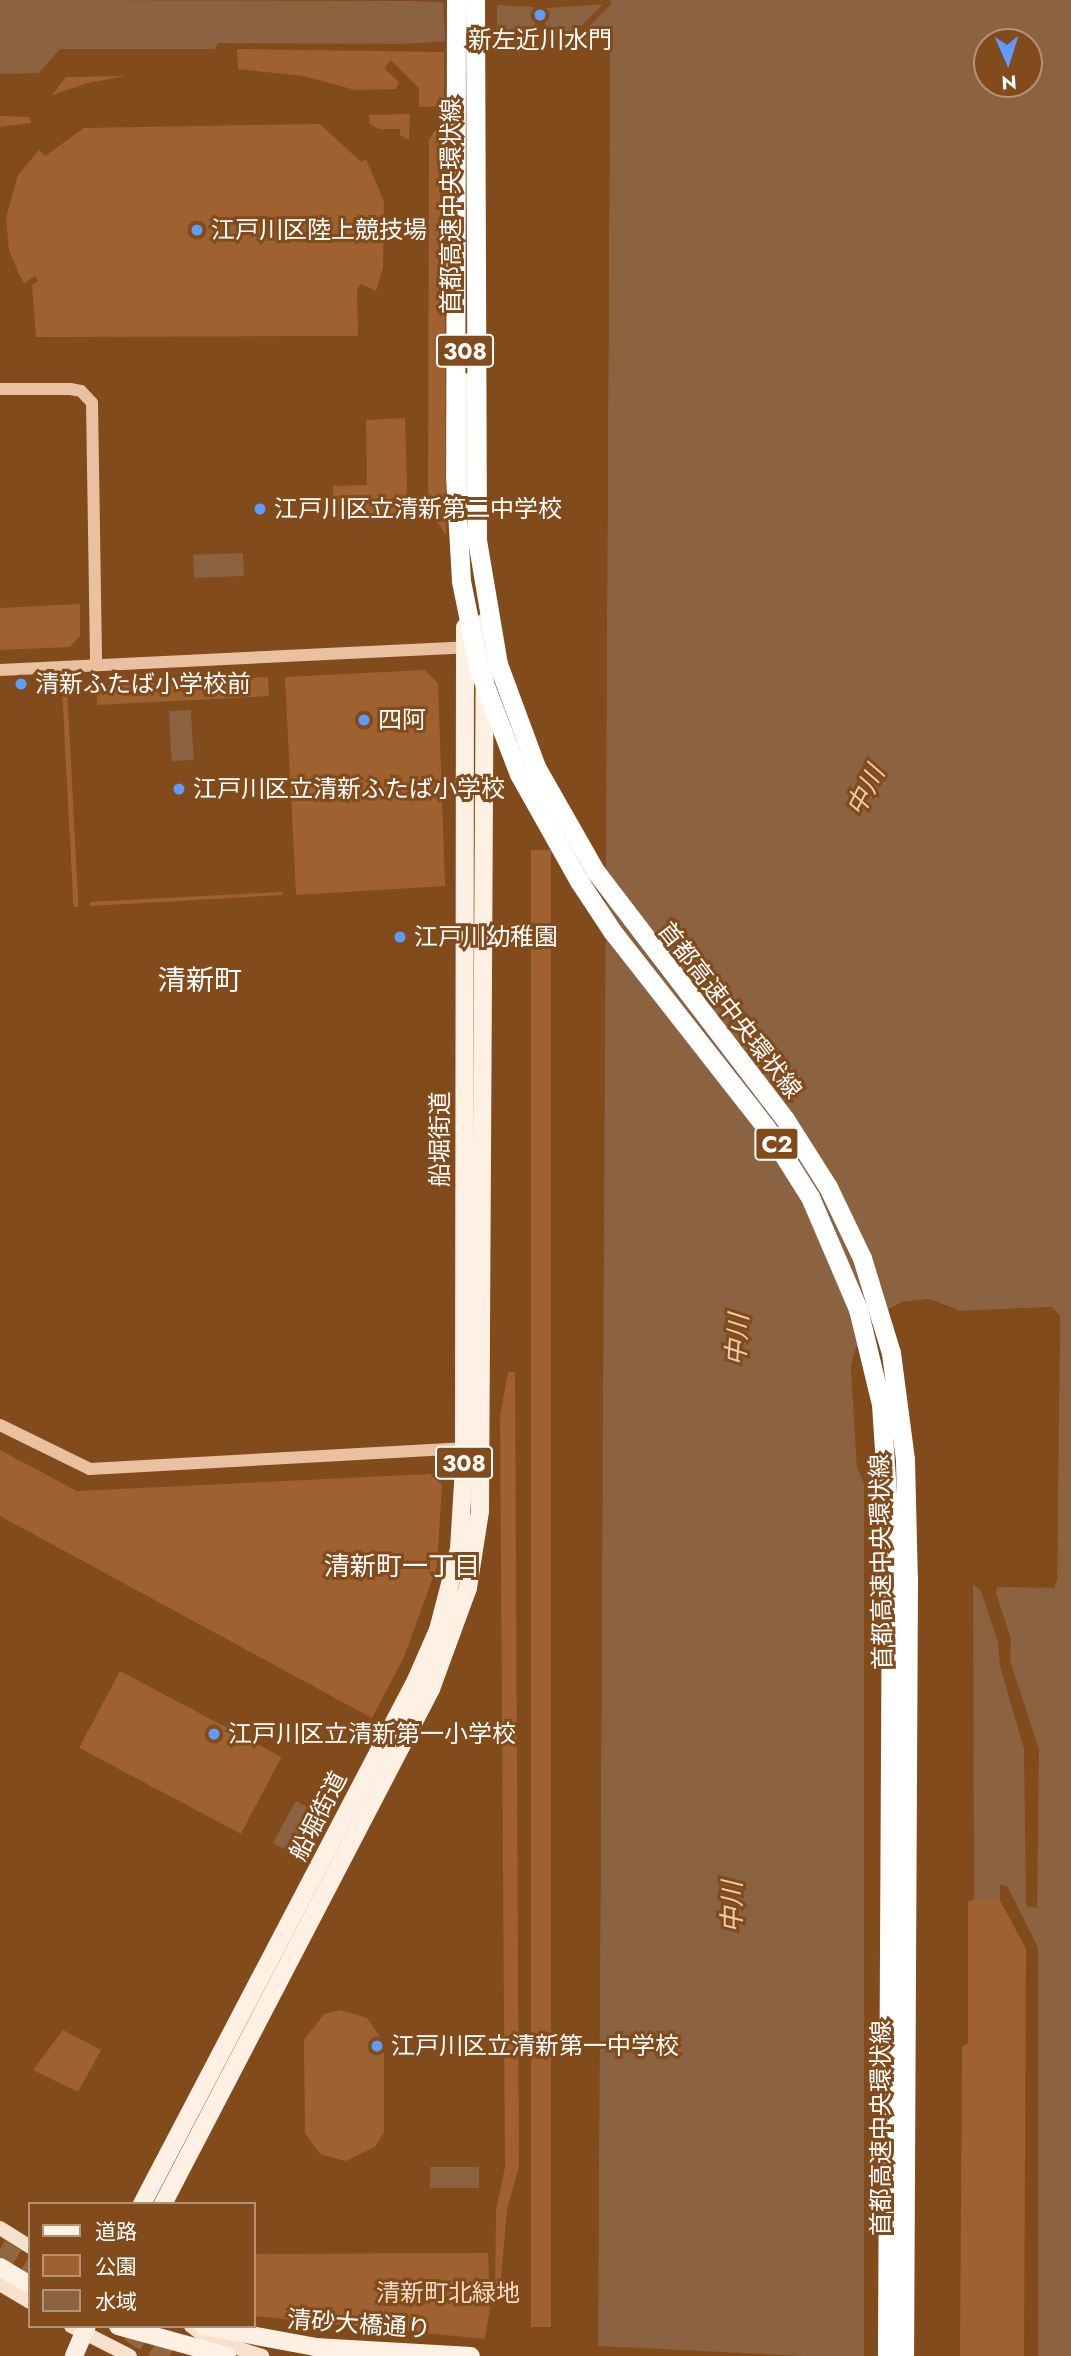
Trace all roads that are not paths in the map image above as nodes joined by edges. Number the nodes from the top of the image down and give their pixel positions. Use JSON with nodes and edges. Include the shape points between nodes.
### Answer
{"nodes":[{"id":1,"x":457,"y":0,"type":"edge"},
{"id":2,"x":477,"y":0,"type":"edge"},
{"id":3,"x":0,"y":389,"type":"edge"},
{"id":4,"x":465,"y":647,"type":"junction"},
{"id":5,"x":485,"y":647,"type":"junction"},
{"id":6,"x":96,"y":665,"type":"junction"},
{"id":7,"x":0,"y":670,"type":"edge"},
{"id":8,"x":0,"y":1424,"type":"edge"},
{"id":9,"x":472,"y":1448,"type":"junction"},
{"id":10,"x":143,"y":2202,"type":"edge"},
{"id":11,"x":164,"y":2202,"type":"edge"},
{"id":12,"x":0,"y":2228,"type":"edge"},
{"id":13,"x":28,"y":2246,"type":"edge"},
{"id":14,"x":0,"y":2267,"type":"edge"},
{"id":15,"x":0,"y":2284,"type":"edge"},
{"id":16,"x":28,"y":2284,"type":"edge"},
{"id":17,"x":28,"y":2301,"type":"edge"},
{"id":18,"x":84,"y":2328,"type":"edge"},
{"id":19,"x":125,"y":2328,"type":"edge"},
{"id":20,"x":194,"y":2328,"type":"edge"},
{"id":21,"x":214,"y":2328,"type":"edge"},
{"id":22,"x":74,"y":2356,"type":"edge"},
{"id":23,"x":130,"y":2356,"type":"edge"},
{"id":24,"x":227,"y":2356,"type":"edge"},
{"id":25,"x":262,"y":2356,"type":"edge"},
{"id":26,"x":471,"y":2356,"type":"edge"},
{"id":27,"x":887,"y":2356,"type":"edge"},
{"id":28,"x":904,"y":2356,"type":"edge"}],
"edges":[{"from":1,"to":4,"type":"main road","name":"船堀街道","number":"308"},
{"from":1,"to":27,"type":"highway","name":"首都高速中央環状線","number":"C2","via":[[455,476],[461,581],[480,670],[519,774],[579,881],[612,932],[760,1119],[810,1197],[858,1309],[881,1404],[891,1555]]},
{"from":2,"to":5,"type":"main road","name":"船堀街道","number":"308"},
{"from":2,"to":28,"type":"highway","name":"首都高速中央環状線","number":"C2","via":[[477,540],[498,664],[536,766],[596,872],[785,1118],[828,1187],[862,1258],[891,1353],[905,1460],[908,1579]]},
{"from":3,"to":6,"type":"street","via":[[70,388],[81,391],[92,403]]},
{"from":4,"to":5,"type":"street"},
{"from":4,"to":6,"type":"street"},
{"from":4,"to":9,"type":"main road","name":"船堀街道","number":"308"},
{"from":5,"to":9,"type":"main road","name":"船堀街道","number":"308"},
{"from":6,"to":7,"type":"street"},
{"from":8,"to":9,"type":"street","via":[[90,1469]]},
{"from":9,"to":10,"type":"main road","name":"船堀街道","number":"308","via":[[459,1549],[438,1630]]},
{"from":9,"to":11,"type":"main road","name":"船堀街道","number":"308","via":[[475,1552],[454,1635],[431,1689]]},
{"from":12,"to":13,"type":"main road"},
{"from":14,"to":16,"type":"main road"},
{"from":15,"to":17,"type":"main road"},
{"from":18,"to":22,"type":"main road"},
{"from":18,"to":23,"type":"main road"},
{"from":19,"to":24,"type":"main road"},
{"from":20,"to":25,"type":"main road","via":[[207,2338]]},
{"from":21,"to":26,"type":"main road","name":"清砂大橋通り","via":[[315,2347]]}]}
